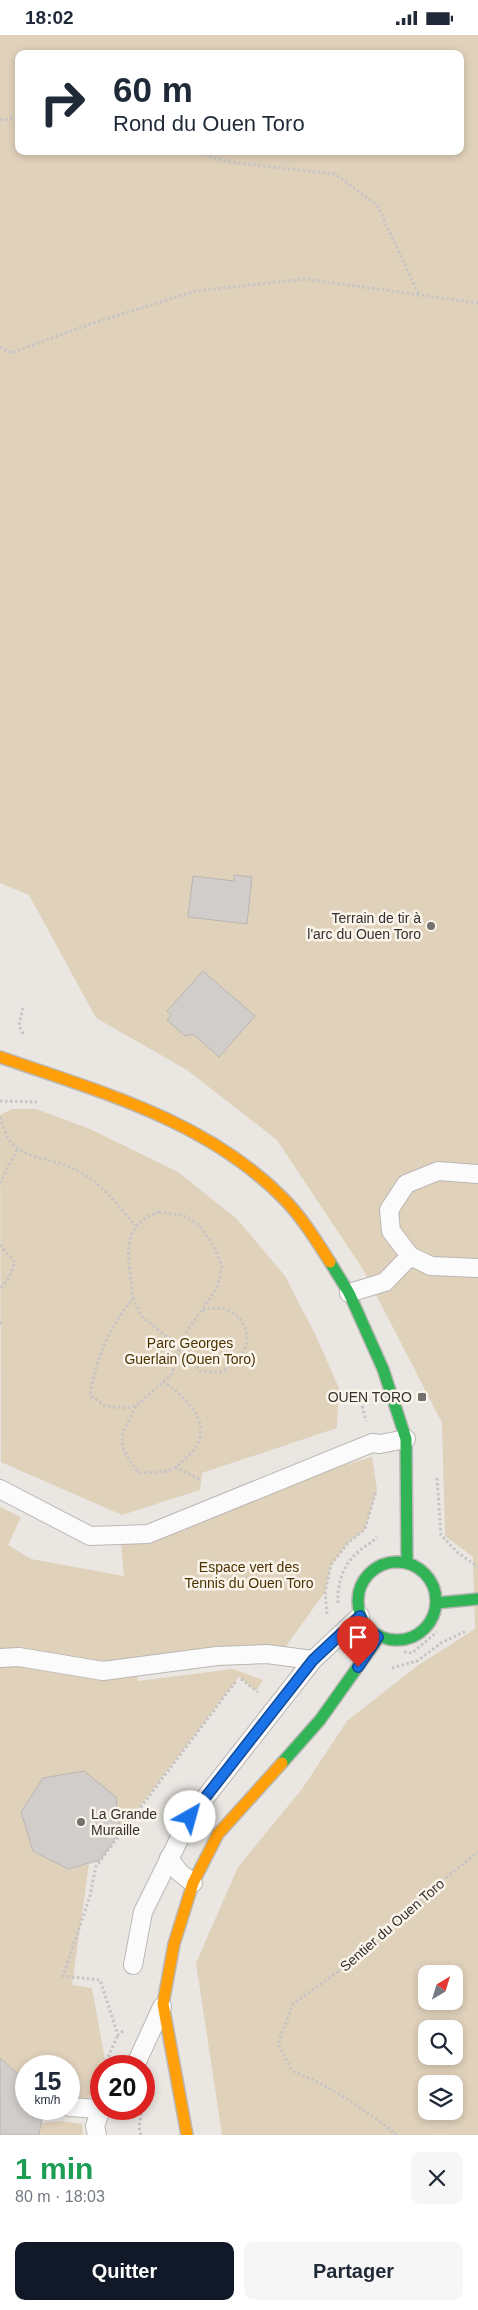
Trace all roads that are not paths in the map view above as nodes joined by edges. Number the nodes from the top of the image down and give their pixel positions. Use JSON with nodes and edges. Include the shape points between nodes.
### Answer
{"nodes":[{"id":1,"x":0,"y":1057,"type":"edge"},
{"id":2,"x":478,"y":1174,"type":"edge"},
{"id":3,"x":410,"y":1256,"type":"junction"},
{"id":4,"x":478,"y":1268,"type":"edge"},
{"id":5,"x":349,"y":1293,"type":"junction"},
{"id":6,"x":406,"y":1439,"type":"junction"},
{"id":7,"x":0,"y":1489,"type":"edge"},
{"id":8,"x":406,"y":1563,"type":"junction"},
{"id":9,"x":478,"y":1599,"type":"edge"},
{"id":10,"x":441,"y":1603,"type":"junction"},
{"id":11,"x":360,"y":1616,"type":"junction"},
{"id":12,"x":378,"y":1637,"type":"junction"},
{"id":13,"x":0,"y":1658,"type":"edge"},
{"id":14,"x":313,"y":1660,"type":"junction"},
{"id":15,"x":169,"y":1858,"type":"junction"},
{"id":16,"x":193,"y":1883,"type":"junction"},
{"id":17,"x":133,"y":1965,"type":"dead end"},
{"id":18,"x":163,"y":2004,"type":"junction"},
{"id":19,"x":140,"y":2055,"type":"edge"},
{"id":20,"x":97,"y":2120,"type":"edge"},
{"id":21,"x":97,"y":2135,"type":"edge"},
{"id":22,"x":187,"y":2135,"type":"edge"}],
"edges":[{"from":1,"to":5,"type":"main road","via":[[139,1105],[197,1133],[234,1158],[283,1199],[316,1239]]},
{"from":2,"to":3,"type":"lane","via":[[438,1171],[406,1184],[389,1210],[391,1231]]},
{"from":3,"to":4,"type":"lane","via":[[431,1266]]},
{"from":3,"to":5,"type":"lane","via":[[384,1282]]},
{"from":5,"to":6,"type":"main road","via":[[383,1369]]},
{"from":6,"to":7,"type":"lane","via":[[380,1445],[372,1443],[148,1534],[90,1536]]},
{"from":6,"to":8,"type":"main road"},
{"from":8,"to":10,"type":"main road","via":[[417,1567],[430,1579]]},
{"from":8,"to":11,"type":"main road","via":[[382,1564],[367,1574],[358,1590]]},
{"from":9,"to":10,"type":"main road"},
{"from":10,"to":12,"type":"main road","via":[[427,1628],[413,1638],[395,1641]]},
{"from":11,"to":12,"type":"main road","via":[[364,1625]]},
{"from":11,"to":14,"type":"lane"},
{"from":12,"to":16,"type":"main road","via":[[320,1720],[218,1834]]},
{"from":13,"to":14,"type":"lane","via":[[19,1657],[103,1671],[226,1656],[267,1654]]},
{"from":14,"to":15,"type":"lane","via":[[190,1817]]},
{"from":15,"to":16,"type":"lane"},
{"from":15,"to":17,"type":"lane","via":[[143,1912]]},
{"from":16,"to":18,"type":"main road","via":[[174,1944]]},
{"from":18,"to":19,"type":"lane"},
{"from":18,"to":22,"type":"main road"},
{"from":20,"to":21,"type":"lane"}]}
